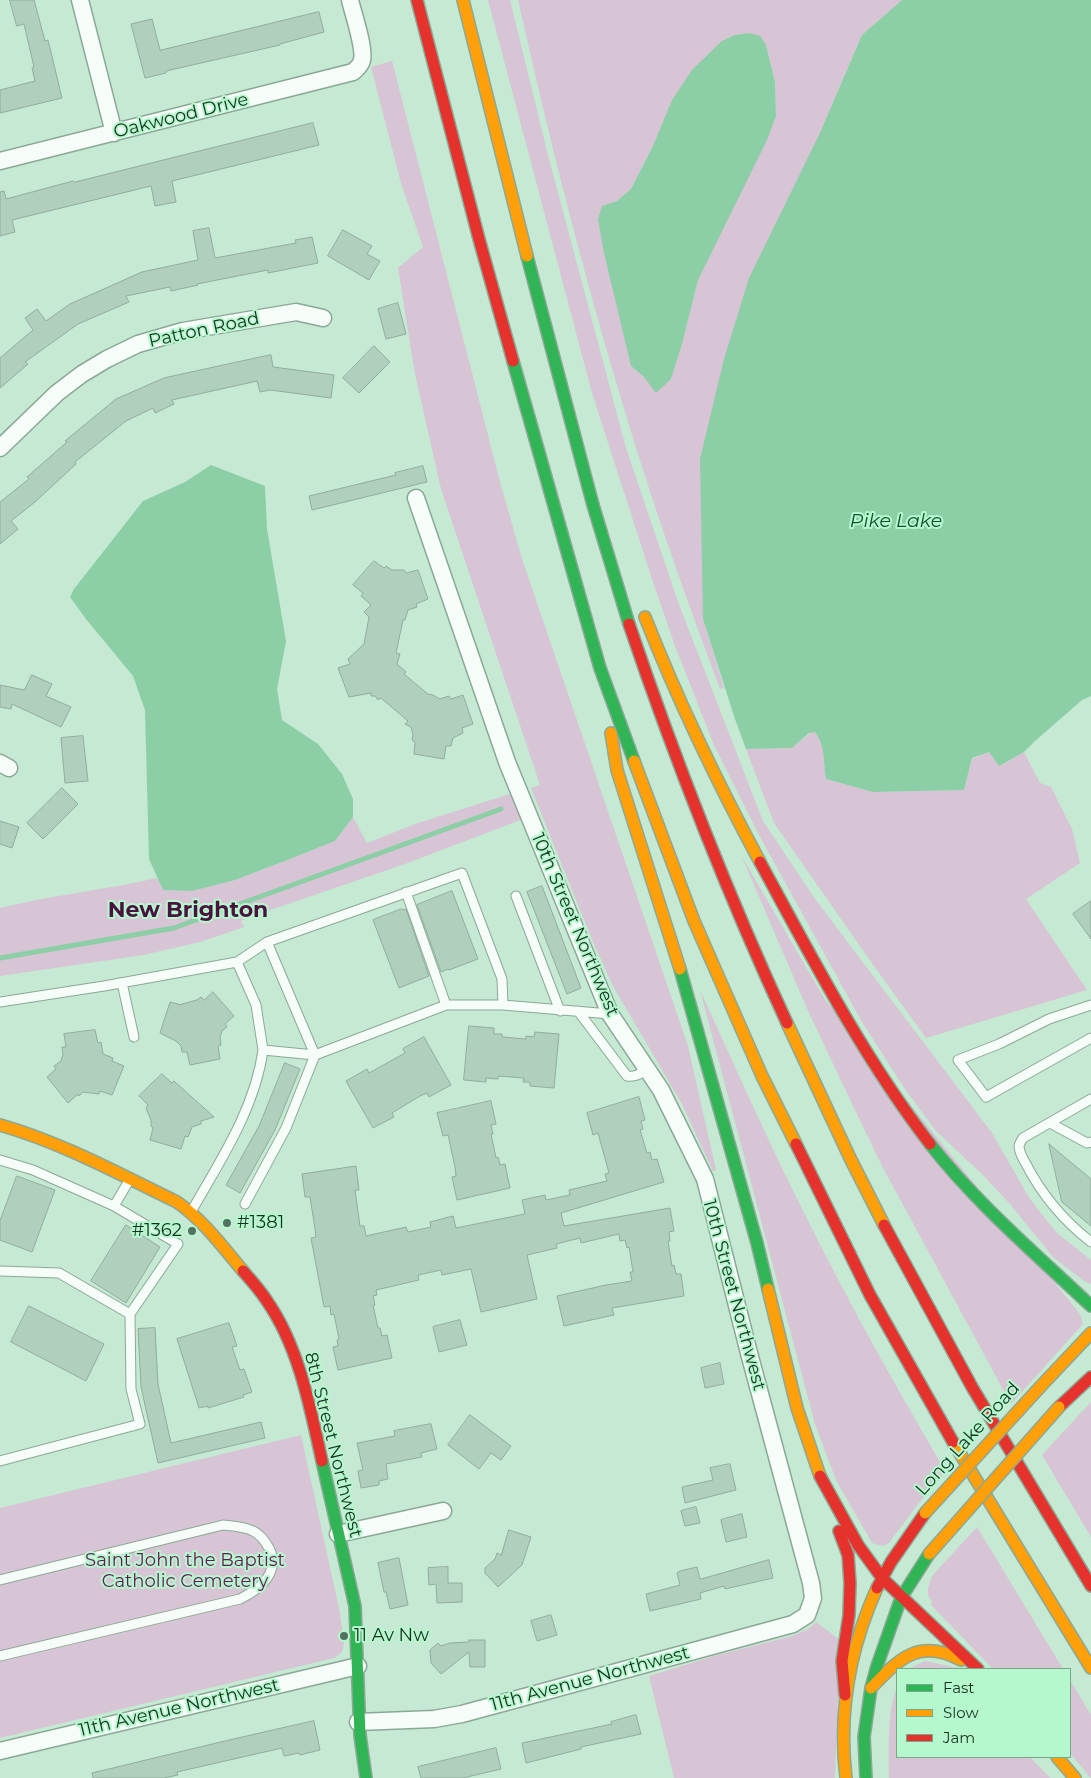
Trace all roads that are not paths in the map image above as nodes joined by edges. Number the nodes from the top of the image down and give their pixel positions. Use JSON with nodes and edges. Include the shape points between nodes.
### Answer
{"nodes":[{"id":1,"x":80,"y":0,"type":"edge"},
{"id":2,"x":350,"y":0,"type":"edge"},
{"id":3,"x":417,"y":0,"type":"edge"},
{"id":4,"x":463,"y":0,"type":"edge"},
{"id":5,"x":114,"y":133,"type":"junction"},
{"id":6,"x":0,"y":161,"type":"edge"},
{"id":7,"x":520,"y":228,"type":"junction"},
{"id":8,"x":323,"y":318,"type":"dead end"},
{"id":9,"x":0,"y":448,"type":"edge"},
{"id":10,"x":597,"y":477,"type":"dead end"},
{"id":11,"x":416,"y":498,"type":"dead end"},
{"id":12,"x":640,"y":604,"type":"dead end"},
{"id":13,"x":600,"y":668,"type":"junction"},
{"id":14,"x":406,"y":892,"type":"junction"},
{"id":15,"x":516,"y":896,"type":"dead end"},
{"id":16,"x":267,"y":942,"type":"junction"},
{"id":17,"x":236,"y":962,"type":"junction"},
{"id":18,"x":122,"y":983,"type":"junction"},
{"id":19,"x":0,"y":1002,"type":"edge"},
{"id":20,"x":446,"y":1005,"type":"junction"},
{"id":21,"x":503,"y":1005,"type":"junction"},
{"id":22,"x":1091,"y":1005,"type":"edge"},
{"id":23,"x":560,"y":1011,"type":"junction"},
{"id":24,"x":578,"y":1011,"type":"junction"},
{"id":25,"x":610,"y":1014,"type":"junction"},
{"id":26,"x":134,"y":1037,"type":"dead end"},
{"id":27,"x":1091,"y":1038,"type":"edge"},
{"id":28,"x":263,"y":1050,"type":"junction"},
{"id":29,"x":315,"y":1055,"type":"junction"},
{"id":30,"x":647,"y":1069,"type":"junction"},
{"id":31,"x":1091,"y":1099,"type":"edge"},
{"id":32,"x":1050,"y":1123,"type":"junction"},
{"id":33,"x":0,"y":1125,"type":"edge"},
{"id":34,"x":1091,"y":1142,"type":"edge"},
{"id":35,"x":0,"y":1160,"type":"edge"},
{"id":36,"x":130,"y":1179,"type":"junction"},
{"id":37,"x":245,"y":1204,"type":"dead end"},
{"id":38,"x":114,"y":1206,"type":"junction"},
{"id":39,"x":191,"y":1212,"type":"junction"},
{"id":40,"x":1091,"y":1242,"type":"edge"},
{"id":41,"x":0,"y":1271,"type":"edge"},
{"id":42,"x":1069,"y":1286,"type":"junction"},
{"id":43,"x":1091,"y":1292,"type":"edge"},
{"id":44,"x":1091,"y":1306,"type":"edge"},
{"id":45,"x":130,"y":1314,"type":"junction"},
{"id":46,"x":1091,"y":1333,"type":"edge"},
{"id":47,"x":1091,"y":1377,"type":"edge"},
{"id":48,"x":0,"y":1461,"type":"edge"},
{"id":49,"x":828,"y":1494,"type":"junction"},
{"id":50,"x":443,"y":1511,"type":"dead end"},
{"id":51,"x":338,"y":1534,"type":"junction"},
{"id":52,"x":882,"y":1578,"type":"junction"},
{"id":53,"x":0,"y":1580,"type":"edge"},
{"id":54,"x":1091,"y":1586,"type":"edge"},
{"id":55,"x":901,"y":1598,"type":"junction"},
{"id":56,"x":811,"y":1606,"type":"joint"},
{"id":57,"x":0,"y":1656,"type":"edge"},
{"id":58,"x":358,"y":1666,"type":"junction"},
{"id":59,"x":974,"y":1668,"type":"edge"},
{"id":60,"x":975,"y":1668,"type":"edge"},
{"id":61,"x":1091,"y":1668,"type":"edge"},
{"id":62,"x":871,"y":1688,"type":"junction"},
{"id":63,"x":844,"y":1695,"type":"junction"},
{"id":64,"x":358,"y":1722,"type":"junction"},
{"id":65,"x":0,"y":1751,"type":"edge"},
{"id":66,"x":1058,"y":1758,"type":"edge"},
{"id":67,"x":366,"y":1778,"type":"edge"},
{"id":68,"x":846,"y":1778,"type":"edge"},
{"id":69,"x":866,"y":1778,"type":"edge"},
{"id":70,"x":1075,"y":1778,"type":"edge"}],
"edges":[{"from":1,"to":5,"type":"street"},
{"from":2,"to":5,"type":"street","name":"Oakwood Drive","via":[[363,58],[352,72]]},
{"from":3,"to":13,"type":"main road","via":[[482,248]]},
{"from":4,"to":7,"type":"main road"},
{"from":5,"to":6,"type":"street","name":"Oakwood Drive"},
{"from":7,"to":10,"type":"main road"},
{"from":7,"to":54,"type":"main road","via":[[577,451],[622,601],[688,790],[734,902],[801,1055],[883,1223],[974,1391]]},
{"from":8,"to":9,"type":"street","name":"Patton Road","via":[[296,312],[183,331],[138,344],[82,374]]},
{"from":11,"to":25,"type":"street","name":"10th Street Northwest","via":[[507,762]]},
{"from":12,"to":42,"type":"main road","via":[[711,766],[780,900],[860,1041],[936,1152],[1011,1233]]},
{"from":13,"to":49,"type":"main road","via":[[618,770],[731,1146],[804,1432]]},
{"from":13,"to":61,"type":"main road","via":[[694,921],[762,1076],[817,1190],[937,1416]]},
{"from":14,"to":16,"type":"lane"},
{"from":14,"to":20,"type":"lane"},
{"from":14,"to":21,"type":"lane","via":[[462,872],[502,979]]},
{"from":15,"to":23,"type":"lane"},
{"from":16,"to":17,"type":"lane"},
{"from":16,"to":29,"type":"lane"},
{"from":17,"to":18,"type":"lane"},
{"from":17,"to":28,"type":"lane","via":[[256,1006]]},
{"from":18,"to":19,"type":"lane"},
{"from":18,"to":26,"type":"lane"},
{"from":20,"to":21,"type":"lane"},
{"from":20,"to":29,"type":"lane"},
{"from":21,"to":23,"type":"lane"},
{"from":22,"to":27,"type":"lane","via":[[1049,1019],[958,1060],[986,1097]]},
{"from":23,"to":24,"type":"lane"},
{"from":24,"to":25,"type":"lane"},
{"from":24,"to":30,"type":"lane","via":[[627,1076],[639,1075]]},
{"from":25,"to":30,"type":"street","name":"10th Street Northwest"},
{"from":28,"to":29,"type":"lane"},
{"from":28,"to":39,"type":"lane","via":[[242,1119]]},
{"from":29,"to":37,"type":"lane","via":[[286,1128]]},
{"from":30,"to":56,"type":"street","name":"10th Street Northwest","via":[[661,1090],[704,1179],[812,1583]]},
{"from":31,"to":32,"type":"lane"},
{"from":32,"to":34,"type":"lane","via":[[1087,1143]]},
{"from":32,"to":40,"type":"lane","via":[[1023,1138],[1019,1145],[1021,1155],[1053,1206]]},
{"from":33,"to":36,"type":"main road","name":"8th Street Northwest","via":[[34,1134]]},
{"from":35,"to":38,"type":"lane","via":[[33,1170]]},
{"from":36,"to":38,"type":"lane"},
{"from":36,"to":39,"type":"main road","name":"8th Street Northwest"},
{"from":38,"to":45,"type":"lane","via":[[178,1244]]},
{"from":39,"to":51,"type":"main road","name":"8th Street Northwest","via":[[267,1300],[279,1321],[309,1404]]},
{"from":41,"to":45,"type":"lane","via":[[60,1274]]},
{"from":42,"to":43,"type":"main road"},
{"from":42,"to":44,"type":"main road"},
{"from":45,"to":48,"type":"lane","via":[[131,1388],[140,1424]]},
{"from":46,"to":52,"type":"main road","name":"Long Lake Road","bridge":true,"via":[[925,1513]]},
{"from":47,"to":55,"type":"main road","bridge":true,"via":[[1059,1407],[928,1554]]},
{"from":49,"to":52,"type":"main road","via":[[858,1546]]},
{"from":49,"to":63,"type":"main road","via":[[848,1555],[849,1616],[842,1661]]},
{"from":50,"to":51,"type":"street"},
{"from":51,"to":58,"type":"main road","name":"8th Street Northwest","via":[[355,1606]]},
{"from":52,"to":55,"type":"main road"},
{"from":52,"to":63,"type":"main road","via":[[859,1630]]},
{"from":53,"to":57,"type":"lane","via":[[222,1526],[241,1526],[255,1532],[265,1540],[272,1562],[271,1571],[256,1590],[240,1598]]},
{"from":55,"to":60,"type":"main road"},
{"from":55,"to":62,"type":"main road"},
{"from":56,"to":64,"type":"street","name":"11th Avenue Northwest","via":[[807,1614],[793,1624],[462,1714],[434,1720]]},
{"from":58,"to":64,"type":"main road","name":"8th Street Northwest"},
{"from":58,"to":65,"type":"street","name":"11th Avenue Northwest"},
{"from":59,"to":62,"type":"main road","via":[[954,1655],[929,1648],[900,1660]]},
{"from":62,"to":69,"type":"main road","via":[[864,1737]]},
{"from":63,"to":68,"type":"main road"},
{"from":64,"to":67,"type":"main road","name":"8th Street Northwest"},
{"from":66,"to":70,"type":"main road"}]}
